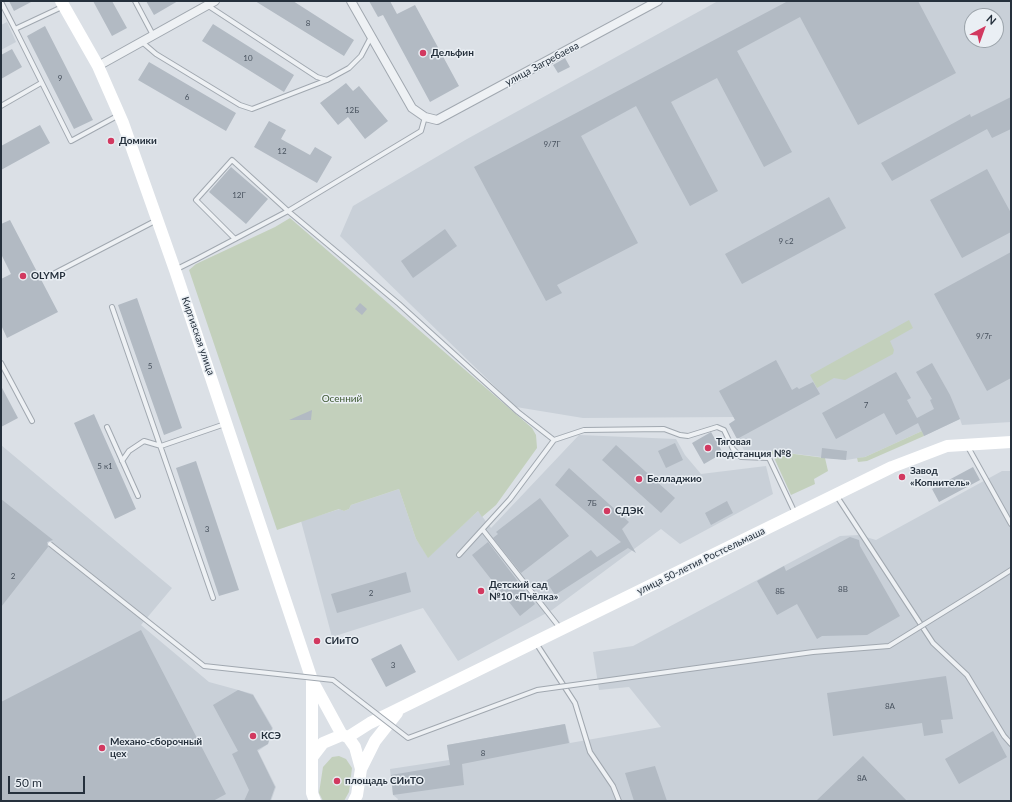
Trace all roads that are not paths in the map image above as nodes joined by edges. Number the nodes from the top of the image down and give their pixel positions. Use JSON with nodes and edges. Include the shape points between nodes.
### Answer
{"nodes":[{"id":1,"x":135,"y":1,"type":"edge"},
{"id":2,"x":351,"y":1,"type":"edge"},
{"id":3,"x":658,"y":1,"type":"edge"},
{"id":4,"x":1,"y":2,"type":"edge"},
{"id":5,"x":62,"y":3,"type":"edge"},
{"id":6,"x":211,"y":3,"type":"edge"},
{"id":7,"x":16,"y":29,"type":"junction"},
{"id":8,"x":153,"y":35,"type":"junction"},
{"id":9,"x":371,"y":37,"type":"junction"},
{"id":10,"x":142,"y":42,"type":"junction"},
{"id":11,"x":98,"y":66,"type":"junction"},
{"id":12,"x":327,"y":80,"type":"junction"},
{"id":13,"x":41,"y":83,"type":"junction"},
{"id":14,"x":1,"y":106,"type":"edge"},
{"id":15,"x":119,"y":115,"type":"junction"},
{"id":16,"x":424,"y":117,"type":"junction"},
{"id":17,"x":288,"y":211,"type":"junction"},
{"id":18,"x":157,"y":220,"type":"junction"},
{"id":19,"x":235,"y":239,"type":"junction"},
{"id":20,"x":175,"y":270,"type":"junction"},
{"id":21,"x":55,"y":273,"type":"dead end"},
{"id":22,"x":112,"y":307,"type":"dead end"},
{"id":23,"x":1,"y":363,"type":"edge"},
{"id":24,"x":32,"y":421,"type":"dead end"},
{"id":25,"x":227,"y":424,"type":"junction"},
{"id":26,"x":107,"y":427,"type":"dead end"},
{"id":27,"x":554,"y":440,"type":"junction"},
{"id":28,"x":1011,"y":442,"type":"edge"},
{"id":29,"x":967,"y":445,"type":"junction"},
{"id":30,"x":161,"y":446,"type":"junction"},
{"id":31,"x":122,"y":461,"type":"junction"},
{"id":32,"x":836,"y":494,"type":"junction"},
{"id":33,"x":138,"y":496,"type":"dead end"},
{"id":34,"x":796,"y":514,"type":"junction"},
{"id":35,"x":1011,"y":524,"type":"edge"},
{"id":36,"x":483,"y":530,"type":"junction"},
{"id":37,"x":50,"y":544,"type":"dead end"},
{"id":38,"x":459,"y":555,"type":"dead end"},
{"id":39,"x":1011,"y":570,"type":"edge"},
{"id":40,"x":213,"y":598,"type":"dead end"},
{"id":41,"x":561,"y":630,"type":"junction"},
{"id":42,"x":536,"y":642,"type":"junction"},
{"id":43,"x":312,"y":680,"type":"junction"},
{"id":44,"x":400,"y":710,"type":"junction"},
{"id":45,"x":345,"y":736,"type":"junction"},
{"id":46,"x":1011,"y":744,"type":"edge"},
{"id":47,"x":313,"y":756,"type":"junction"},
{"id":48,"x":361,"y":769,"type":"junction"},
{"id":49,"x":312,"y":798,"type":"edge"},
{"id":50,"x":354,"y":801,"type":"edge"},
{"id":51,"x":618,"y":801,"type":"edge"}],
"edges":[{"from":1,"to":8,"type":"lane"},
{"from":2,"to":9,"type":"street"},
{"from":3,"to":16,"type":"street","name":"улица Загребаева","via":[[438,120]]},
{"from":4,"to":7,"type":"lane"},
{"from":5,"to":7,"type":"lane"},
{"from":5,"to":11,"type":"main road","name":"Киргизская улица"},
{"from":6,"to":8,"type":"street"},
{"from":6,"to":12,"type":"lane","via":[[317,78]]},
{"from":7,"to":13,"type":"lane"},
{"from":8,"to":10,"type":"street"},
{"from":9,"to":12,"type":"lane","via":[[361,56],[349,68]]},
{"from":9,"to":16,"type":"street","via":[[412,108]]},
{"from":10,"to":11,"type":"street"},
{"from":10,"to":12,"type":"lane","via":[[156,54],[240,105],[252,109]]},
{"from":11,"to":15,"type":"main road","name":"Киргизская улица"},
{"from":13,"to":14,"type":"lane"},
{"from":13,"to":15,"type":"lane","via":[[71,141]]},
{"from":15,"to":18,"type":"main road","name":"Киргизская улица"},
{"from":16,"to":17,"type":"lane","via":[[421,131]]},
{"from":17,"to":19,"type":"lane"},
{"from":17,"to":19,"type":"lane","via":[[232,160],[196,200]]},
{"from":17,"to":27,"type":"lane","via":[[399,304],[518,412]]},
{"from":18,"to":20,"type":"main road","name":"Киргизская улица"},
{"from":18,"to":21,"type":"lane"},
{"from":19,"to":20,"type":"lane"},
{"from":20,"to":25,"type":"main road","name":"Киргизская улица"},
{"from":22,"to":30,"type":"lane"},
{"from":23,"to":24,"type":"lane"},
{"from":25,"to":30,"type":"lane"},
{"from":25,"to":43,"type":"main road","name":"Киргизская улица"},
{"from":26,"to":31,"type":"lane"},
{"from":27,"to":34,"type":"lane","via":[[584,430],[664,428],[688,436],[717,427],[724,430],[733,449],[741,457],[769,458]]},
{"from":27,"to":36,"type":"lane"},
{"from":28,"to":29,"type":"main road","name":"улица 50-летия Ростсельмаша"},
{"from":29,"to":32,"type":"main road","name":"улица 50-летия Ростсельмаша","via":[[947,446],[892,466]]},
{"from":29,"to":35,"type":"lane"},
{"from":30,"to":31,"type":"lane","via":[[144,441],[130,451]]},
{"from":30,"to":40,"type":"lane"},
{"from":31,"to":33,"type":"lane"},
{"from":32,"to":34,"type":"main road","name":"улица 50-летия Ростсельмаша"},
{"from":32,"to":46,"type":"lane","via":[[933,643],[967,675]]},
{"from":34,"to":41,"type":"main road","name":"улица 50-летия Ростсельмаша"},
{"from":36,"to":38,"type":"lane"},
{"from":36,"to":41,"type":"lane"},
{"from":37,"to":39,"type":"lane","bridge":true,"via":[[204,666],[333,680],[408,738],[537,690],[813,652],[889,646]]},
{"from":41,"to":42,"type":"main road","name":"улица 50-летия Ростсельмаша"},
{"from":42,"to":44,"type":"main road","name":"улица 50-летия Ростсельмаша"},
{"from":42,"to":51,"type":"lane","via":[[575,703],[590,752],[613,786]]},
{"from":43,"to":45,"type":"main road"},
{"from":43,"to":47,"type":"main road"},
{"from":44,"to":45,"type":"main road","name":"улица 50-летия Ростсельмаша"},
{"from":44,"to":48,"type":"main road","via":[[375,741]]},
{"from":45,"to":47,"type":"main road","via":[[323,743]]},
{"from":45,"to":48,"type":"main road","via":[[355,747]]},
{"from":47,"to":49,"type":"main road"},
{"from":48,"to":50,"type":"main road"}]}
